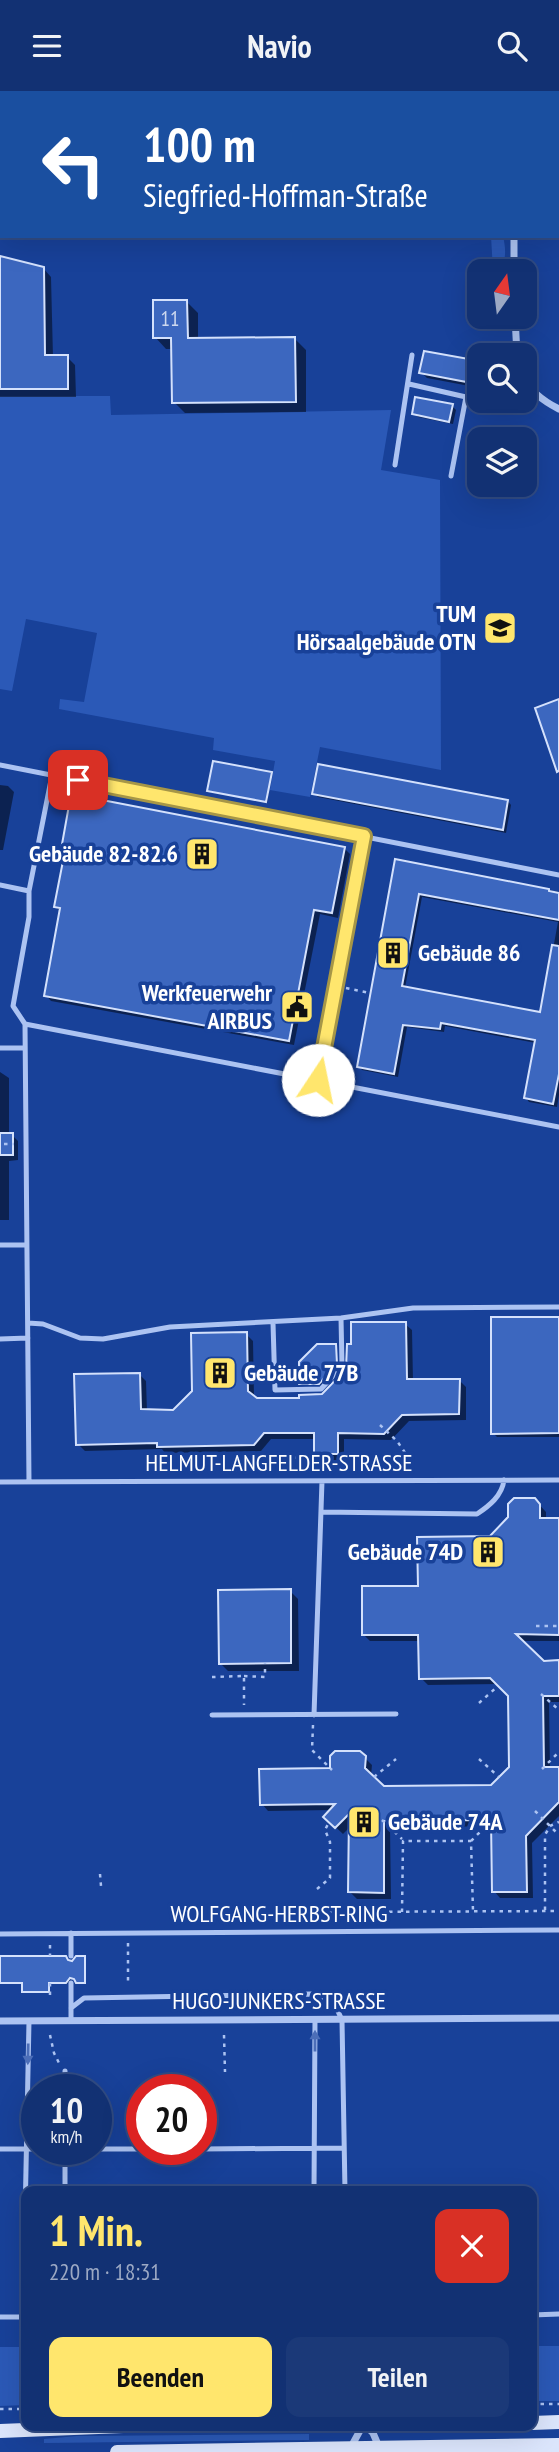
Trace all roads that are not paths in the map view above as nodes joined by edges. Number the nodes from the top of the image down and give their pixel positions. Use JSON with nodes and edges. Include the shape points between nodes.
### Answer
{"nodes":[{"id":1,"x":514,"y":238,"type":"edge"},
{"id":2,"x":514,"y":259,"type":"edge"},
{"id":3,"x":412,"y":355,"type":"dead end"},
{"id":4,"x":408,"y":384,"type":"junction"},
{"id":5,"x":537,"y":395,"type":"edge"},
{"id":6,"x":559,"y":409,"type":"edge"},
{"id":7,"x":395,"y":465,"type":"dead end"},
{"id":8,"x":450,"y":476,"type":"dead end"},
{"id":9,"x":0,"y":765,"type":"edge"},
{"id":10,"x":52,"y":775,"type":"junction"},
{"id":11,"x":364,"y":836,"type":"junction"},
{"id":12,"x":559,"y":875,"type":"edge"},
{"id":13,"x":0,"y":885,"type":"edge"},
{"id":14,"x":29,"y":891,"type":"junction"},
{"id":15,"x":25,"y":1024,"type":"junction"},
{"id":16,"x":0,"y":1048,"type":"edge"},
{"id":17,"x":25,"y":1048,"type":"junction"},
{"id":18,"x":318,"y":1080,"type":"junction"},
{"id":19,"x":559,"y":1127,"type":"edge"},
{"id":20,"x":0,"y":1245,"type":"edge"},
{"id":21,"x":25,"y":1245,"type":"junction"},
{"id":22,"x":559,"y":1307,"type":"edge"},
{"id":23,"x":341,"y":1318,"type":"junction"},
{"id":24,"x":28,"y":1323,"type":"junction"},
{"id":25,"x":273,"y":1323,"type":"junction"},
{"id":26,"x":29,"y":1338,"type":"junction"},
{"id":27,"x":0,"y":1339,"type":"edge"},
{"id":28,"x":559,"y":1480,"type":"edge"},
{"id":29,"x":321,"y":1481,"type":"junction"},
{"id":30,"x":504,"y":1481,"type":"junction"},
{"id":31,"x":0,"y":1482,"type":"edge"},
{"id":32,"x":29,"y":1482,"type":"junction"},
{"id":33,"x":321,"y":1513,"type":"junction"},
{"id":34,"x":396,"y":1714,"type":"dead end"},
{"id":35,"x":212,"y":1715,"type":"dead end"},
{"id":36,"x":314,"y":1715,"type":"junction"},
{"id":37,"x":559,"y":1930,"type":"edge"},
{"id":38,"x":71,"y":1933,"type":"junction"},
{"id":39,"x":0,"y":1934,"type":"edge"},
{"id":40,"x":71,"y":1956,"type":"dead end"},
{"id":41,"x":71,"y":1983,"type":"dead end"},
{"id":42,"x":71,"y":2008,"type":"junction"},
{"id":43,"x":559,"y":2018,"type":"edge"},
{"id":44,"x":315,"y":2019,"type":"junction"},
{"id":45,"x":342,"y":2020,"type":"junction"},
{"id":46,"x":0,"y":2021,"type":"edge"},
{"id":47,"x":29,"y":2021,"type":"junction"},
{"id":48,"x":71,"y":2021,"type":"junction"},
{"id":49,"x":28,"y":2074,"type":"edge"},
{"id":50,"x":344,"y":2148,"type":"junction"},
{"id":51,"x":0,"y":2149,"type":"edge"},
{"id":52,"x":21,"y":2149,"type":"edge"},
{"id":53,"x":217,"y":2149,"type":"edge"},
{"id":54,"x":314,"y":2149,"type":"junction"},
{"id":55,"x":26,"y":2165,"type":"edge"},
{"id":56,"x":65,"y":2165,"type":"edge"},
{"id":57,"x":26,"y":2186,"type":"edge"},
{"id":58,"x":65,"y":2186,"type":"edge"},
{"id":59,"x":313,"y":2186,"type":"edge"},
{"id":60,"x":345,"y":2186,"type":"edge"},
{"id":61,"x":559,"y":2314,"type":"edge"},
{"id":62,"x":537,"y":2315,"type":"edge"},
{"id":63,"x":0,"y":2317,"type":"edge"},
{"id":64,"x":21,"y":2317,"type":"edge"},
{"id":65,"x":559,"y":2422,"type":"edge"},
{"id":66,"x":537,"y":2423,"type":"edge"},
{"id":67,"x":21,"y":2430,"type":"edge"},
{"id":68,"x":0,"y":2431,"type":"edge"},
{"id":69,"x":361,"y":2431,"type":"edge"},
{"id":70,"x":371,"y":2431,"type":"edge"},
{"id":71,"x":559,"y":2445,"type":"edge"},
{"id":72,"x":351,"y":2449,"type":"edge"},
{"id":73,"x":378,"y":2449,"type":"edge"},
{"id":74,"x":406,"y":2449,"type":"edge"},
{"id":75,"x":117,"y":2452,"type":"edge"}],
"edges":[{"from":1,"to":2,"type":"street"},
{"from":3,"to":4,"type":"lane"},
{"from":4,"to":7,"type":"lane"},
{"from":4,"to":8,"type":"lane","via":[[466,397]]},
{"from":5,"to":6,"type":"street"},
{"from":9,"to":10,"type":"lane"},
{"from":10,"to":11,"type":"lane"},
{"from":10,"to":14,"type":"lane"},
{"from":11,"to":12,"type":"lane"},
{"from":11,"to":18,"type":"lane"},
{"from":13,"to":14,"type":"lane"},
{"from":14,"to":15,"type":"lane","via":[[29,917],[13,1006]]},
{"from":15,"to":17,"type":"lane"},
{"from":15,"to":18,"type":"lane"},
{"from":16,"to":17,"type":"lane"},
{"from":17,"to":21,"type":"lane"},
{"from":18,"to":19,"type":"lane"},
{"from":20,"to":21,"type":"lane"},
{"from":21,"to":24,"type":"lane"},
{"from":22,"to":23,"type":"lane","via":[[413,1308]]},
{"from":23,"to":25,"type":"lane"},
{"from":23,"to":25,"type":"lane","via":[[342,1366],[321,1389],[275,1390]]},
{"from":24,"to":25,"type":"lane","via":[[93,1340],[170,1327]]},
{"from":24,"to":26,"type":"lane"},
{"from":26,"to":27,"type":"lane"},
{"from":26,"to":32,"type":"lane"},
{"from":28,"to":30,"type":"lane","name":"HELMUT-LANGFELDER-STRASSE"},
{"from":29,"to":30,"type":"lane","name":"HELMUT-LANGFELDER-STRASSE"},
{"from":29,"to":32,"type":"lane","name":"HELMUT-LANGFELDER-STRASSE"},
{"from":29,"to":33,"type":"lane"},
{"from":30,"to":33,"type":"lane","via":[[503,1490],[477,1514]]},
{"from":31,"to":32,"type":"lane","name":"HELMUT-LANGFELDER-STRASSE"},
{"from":33,"to":36,"type":"lane"},
{"from":34,"to":36,"type":"lane"},
{"from":35,"to":36,"type":"lane"},
{"from":37,"to":38,"type":"lane","name":"WOLFGANG-HERBST-RING"},
{"from":38,"to":39,"type":"lane","name":"WOLFGANG-HERBST-RING"},
{"from":38,"to":40,"type":"lane"},
{"from":41,"to":42,"type":"lane"},
{"from":42,"to":45,"type":"lane","via":[[84,1998],[312,1994],[336,2007]]},
{"from":42,"to":48,"type":"lane"},
{"from":43,"to":45,"type":"street","name":"HUGO-JUNKERS-STRASSE"},
{"from":44,"to":45,"type":"street","name":"HUGO-JUNKERS-STRASSE"},
{"from":44,"to":48,"type":"street","name":"HUGO-JUNKERS-STRASSE"},
{"from":54,"to":44,"type":"lane","one_way":true},
{"from":45,"to":50,"type":"lane"},
{"from":46,"to":47,"type":"street","name":"HUGO-JUNKERS-STRASSE"},
{"from":47,"to":48,"type":"street","name":"HUGO-JUNKERS-STRASSE"},
{"from":47,"to":49,"type":"lane","one_way":true},
{"from":50,"to":54,"type":"lane"},
{"from":50,"to":60,"type":"lane"},
{"from":51,"to":52,"type":"lane"},
{"from":53,"to":54,"type":"lane"},
{"from":54,"to":59,"type":"lane"},
{"from":55,"to":57,"type":"lane"},
{"from":56,"to":58,"type":"lane"},
{"from":61,"to":62,"type":"lane"},
{"from":63,"to":64,"type":"lane"},
{"from":65,"to":66,"type":"main road"},
{"from":67,"to":68,"type":"main road"},
{"from":69,"to":72,"type":"street"},
{"from":70,"to":73,"type":"street"},
{"from":71,"to":74,"type":"main road"},
{"from":72,"to":73,"type":"main road"},
{"from":72,"to":75,"type":"main road"},
{"from":73,"to":74,"type":"main road"}]}
